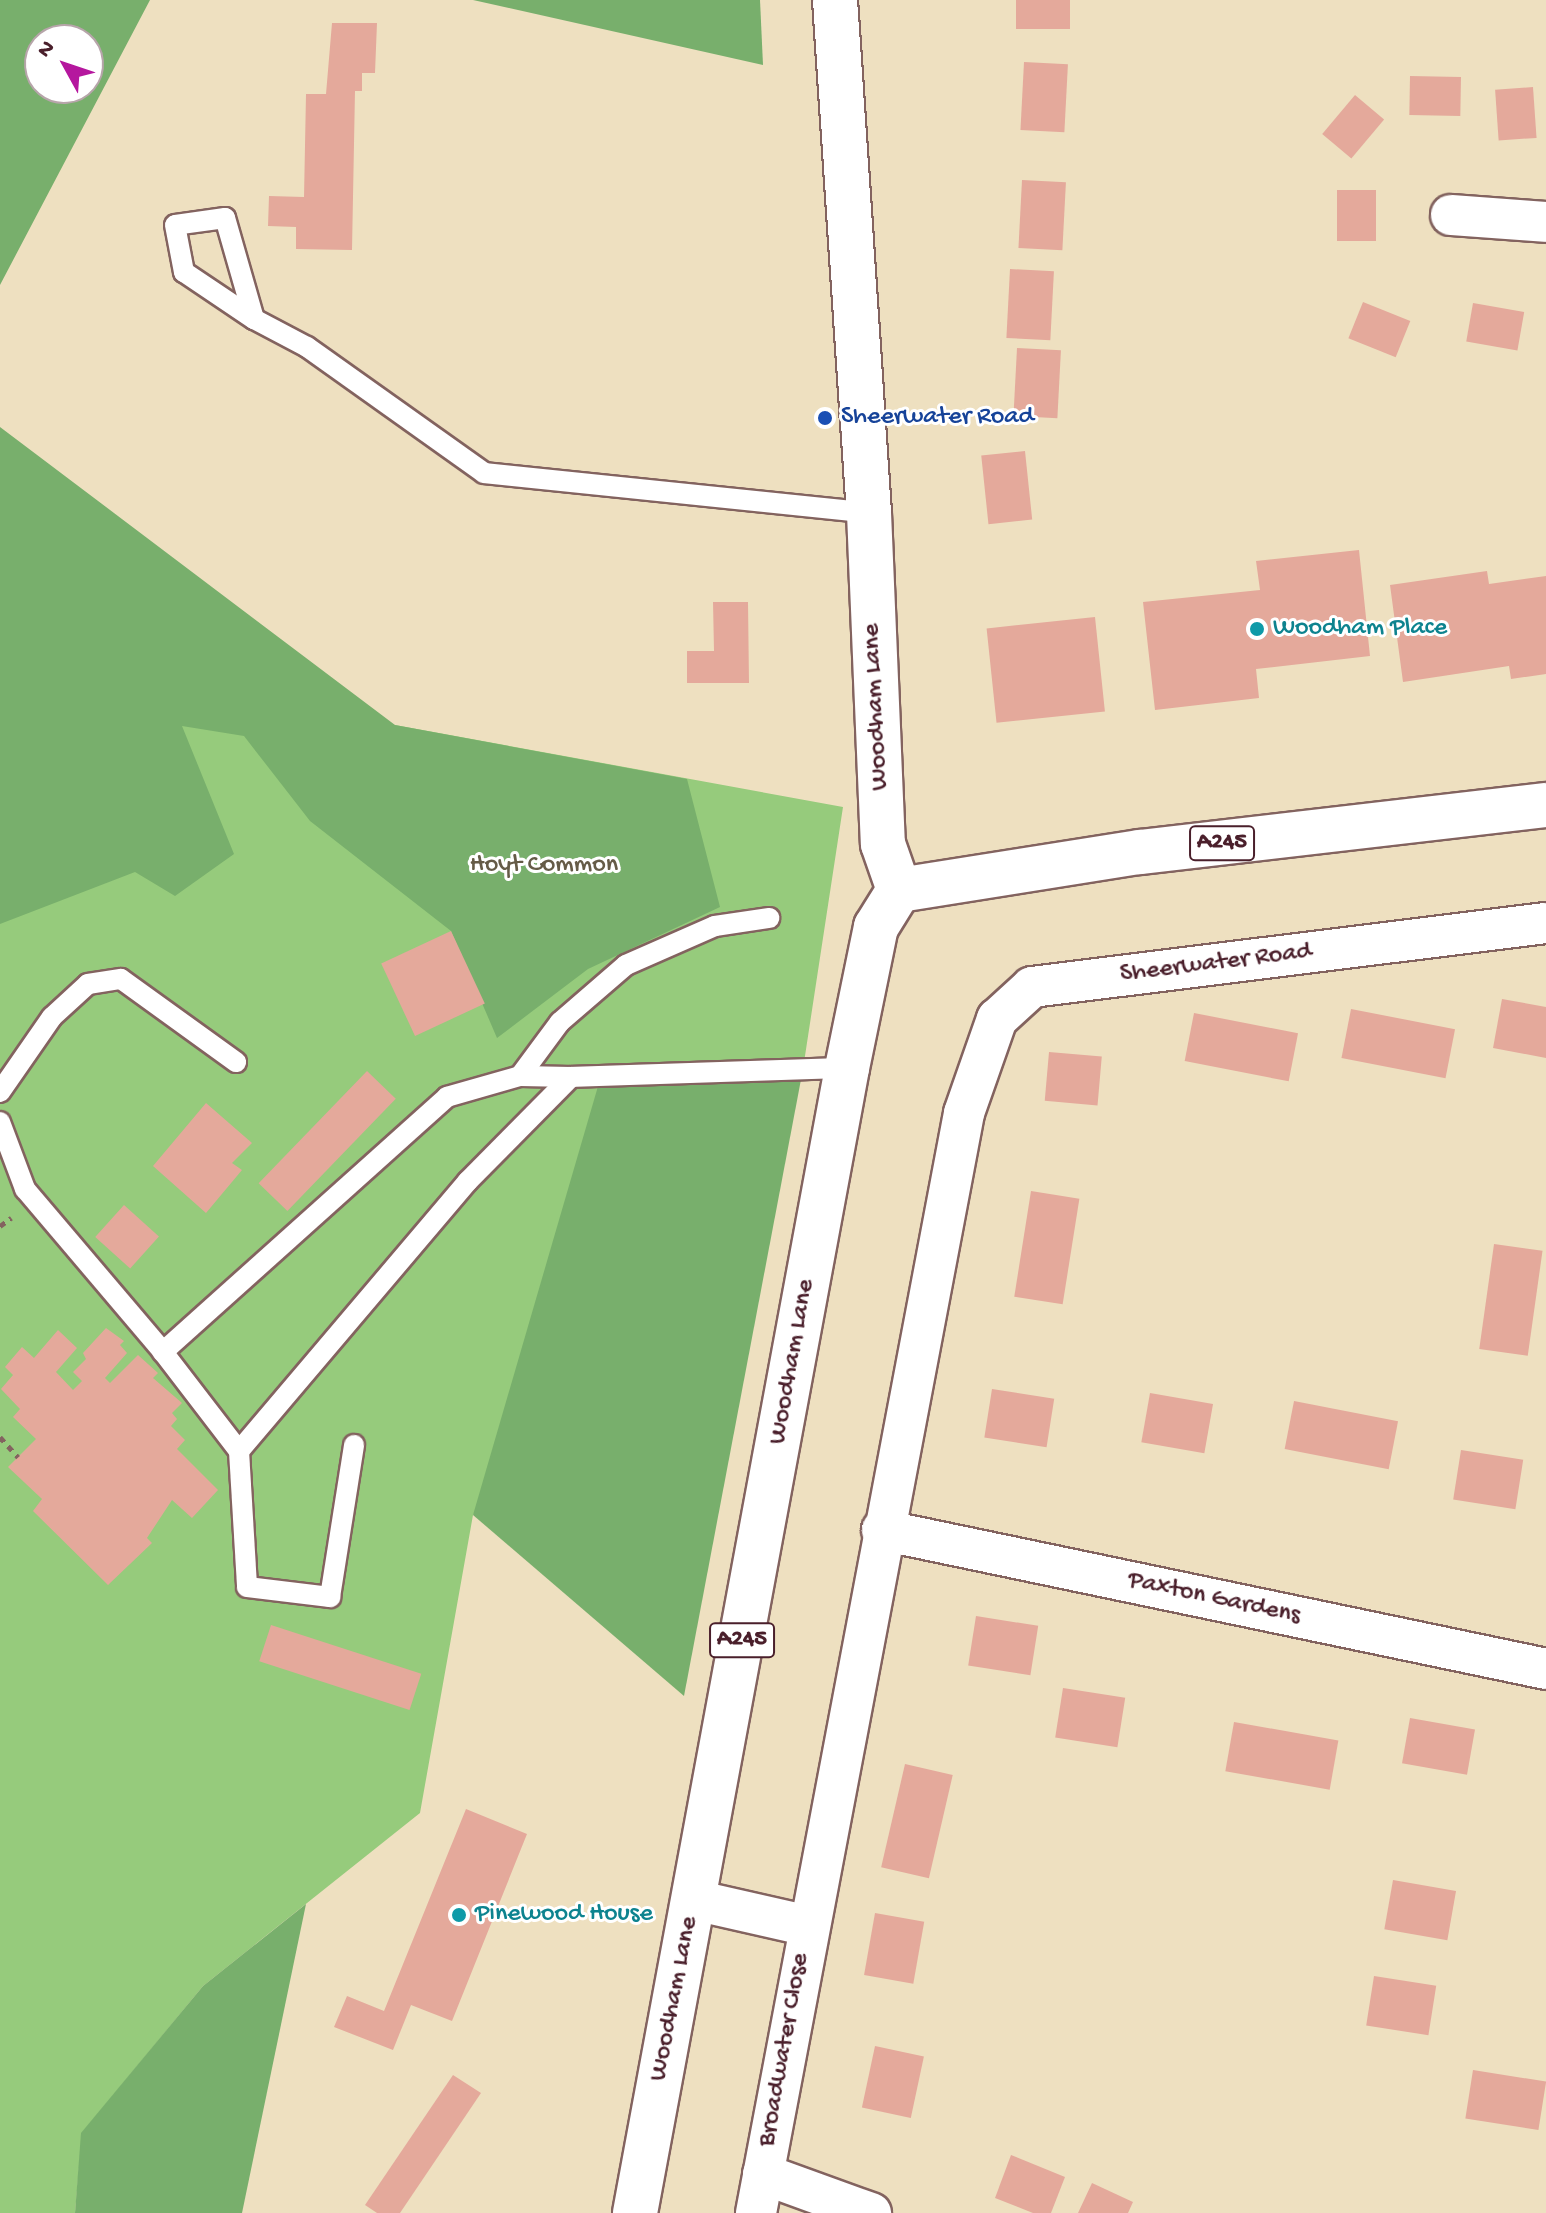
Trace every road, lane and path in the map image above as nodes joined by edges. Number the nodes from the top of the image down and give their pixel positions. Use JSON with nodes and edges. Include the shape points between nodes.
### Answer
{"nodes":[{"id":1,"x":835,"y":0,"type":"edge"},
{"id":2,"x":1451,"y":215,"type":"dead end"},
{"id":3,"x":1546,"y":222,"type":"edge"},
{"id":4,"x":254,"y":319,"type":"junction"},
{"id":5,"x":869,"y":513,"type":"junction"},
{"id":6,"x":1546,"y":805,"type":"edge"},
{"id":7,"x":899,"y":890,"type":"junction"},
{"id":8,"x":769,"y":918,"type":"dead end"},
{"id":9,"x":1546,"y":923,"type":"edge"},
{"id":10,"x":236,"y":1062,"type":"dead end"},
{"id":11,"x":847,"y":1068,"type":"junction"},
{"id":12,"x":520,"y":1076,"type":"junction"},
{"id":13,"x":571,"y":1077,"type":"junction"},
{"id":14,"x":0,"y":1092,"type":"edge"},
{"id":15,"x":0,"y":1122,"type":"edge"},
{"id":16,"x":163,"y":1352,"type":"junction"},
{"id":17,"x":0,"y":1437,"type":"edge"},
{"id":18,"x":354,"y":1445,"type":"dead end"},
{"id":19,"x":239,"y":1451,"type":"junction"},
{"id":20,"x":18,"y":1457,"type":"dead end"},
{"id":21,"x":882,"y":1530,"type":"junction"},
{"id":22,"x":1546,"y":1669,"type":"edge"},
{"id":23,"x":694,"y":1900,"type":"junction"},
{"id":24,"x":808,"y":1926,"type":"junction"},
{"id":25,"x":763,"y":2174,"type":"junction"},
{"id":26,"x":635,"y":2213,"type":"edge"},
{"id":27,"x":756,"y":2213,"type":"edge"},
{"id":28,"x":871,"y":2213,"type":"edge"}],
"edges":[{"from":1,"to":5,"type":"main road","name":"Woodham Lane"},
{"from":2,"to":3,"type":"street"},
{"from":4,"to":4,"type":"lane","via":[[225,218],[175,225],[184,272]]},
{"from":4,"to":5,"type":"lane","via":[[307,347],[484,473]]},
{"from":5,"to":7,"type":"main road","name":"Woodham Lane","via":[[883,844]]},
{"from":6,"to":7,"type":"main road","number":"A245","via":[[1140,852]]},
{"from":7,"to":11,"type":"main road","name":"Woodham Lane","number":"A245","via":[[876,927]]},
{"from":8,"to":12,"type":"lane","via":[[715,926],[626,965],[560,1022]]},
{"from":9,"to":21,"type":"street","name":"Sheerwater Road","via":[[1032,987],[997,1019],[964,1113]]},
{"from":10,"to":14,"type":"lane","via":[[121,979],[88,984],[61,1009]]},
{"from":11,"to":13,"type":"lane"},
{"from":11,"to":23,"type":"main road","name":"Woodham Lane","number":"A245"},
{"from":12,"to":13,"type":"lane"},
{"from":12,"to":16,"type":"lane","via":[[447,1097]]},
{"from":13,"to":19,"type":"lane","via":[[468,1181]]},
{"from":15,"to":16,"type":"lane","via":[[25,1189]]},
{"from":16,"to":19,"type":"lane"},
{"from":17,"to":20,"type":"path"},
{"from":18,"to":19,"type":"lane","via":[[330,1597],[247,1587]]},
{"from":21,"to":22,"type":"street","name":"Paxton Gardens"},
{"from":21,"to":24,"type":"street"},
{"from":23,"to":24,"type":"street"},
{"from":23,"to":26,"type":"main road","name":"Woodham Lane","number":"A245"},
{"from":24,"to":25,"type":"street","name":"Broadwater Close"},
{"from":25,"to":27,"type":"street","name":"Broadwater Close"},
{"from":25,"to":28,"type":"street","name":"Broadwater Close"}]}
